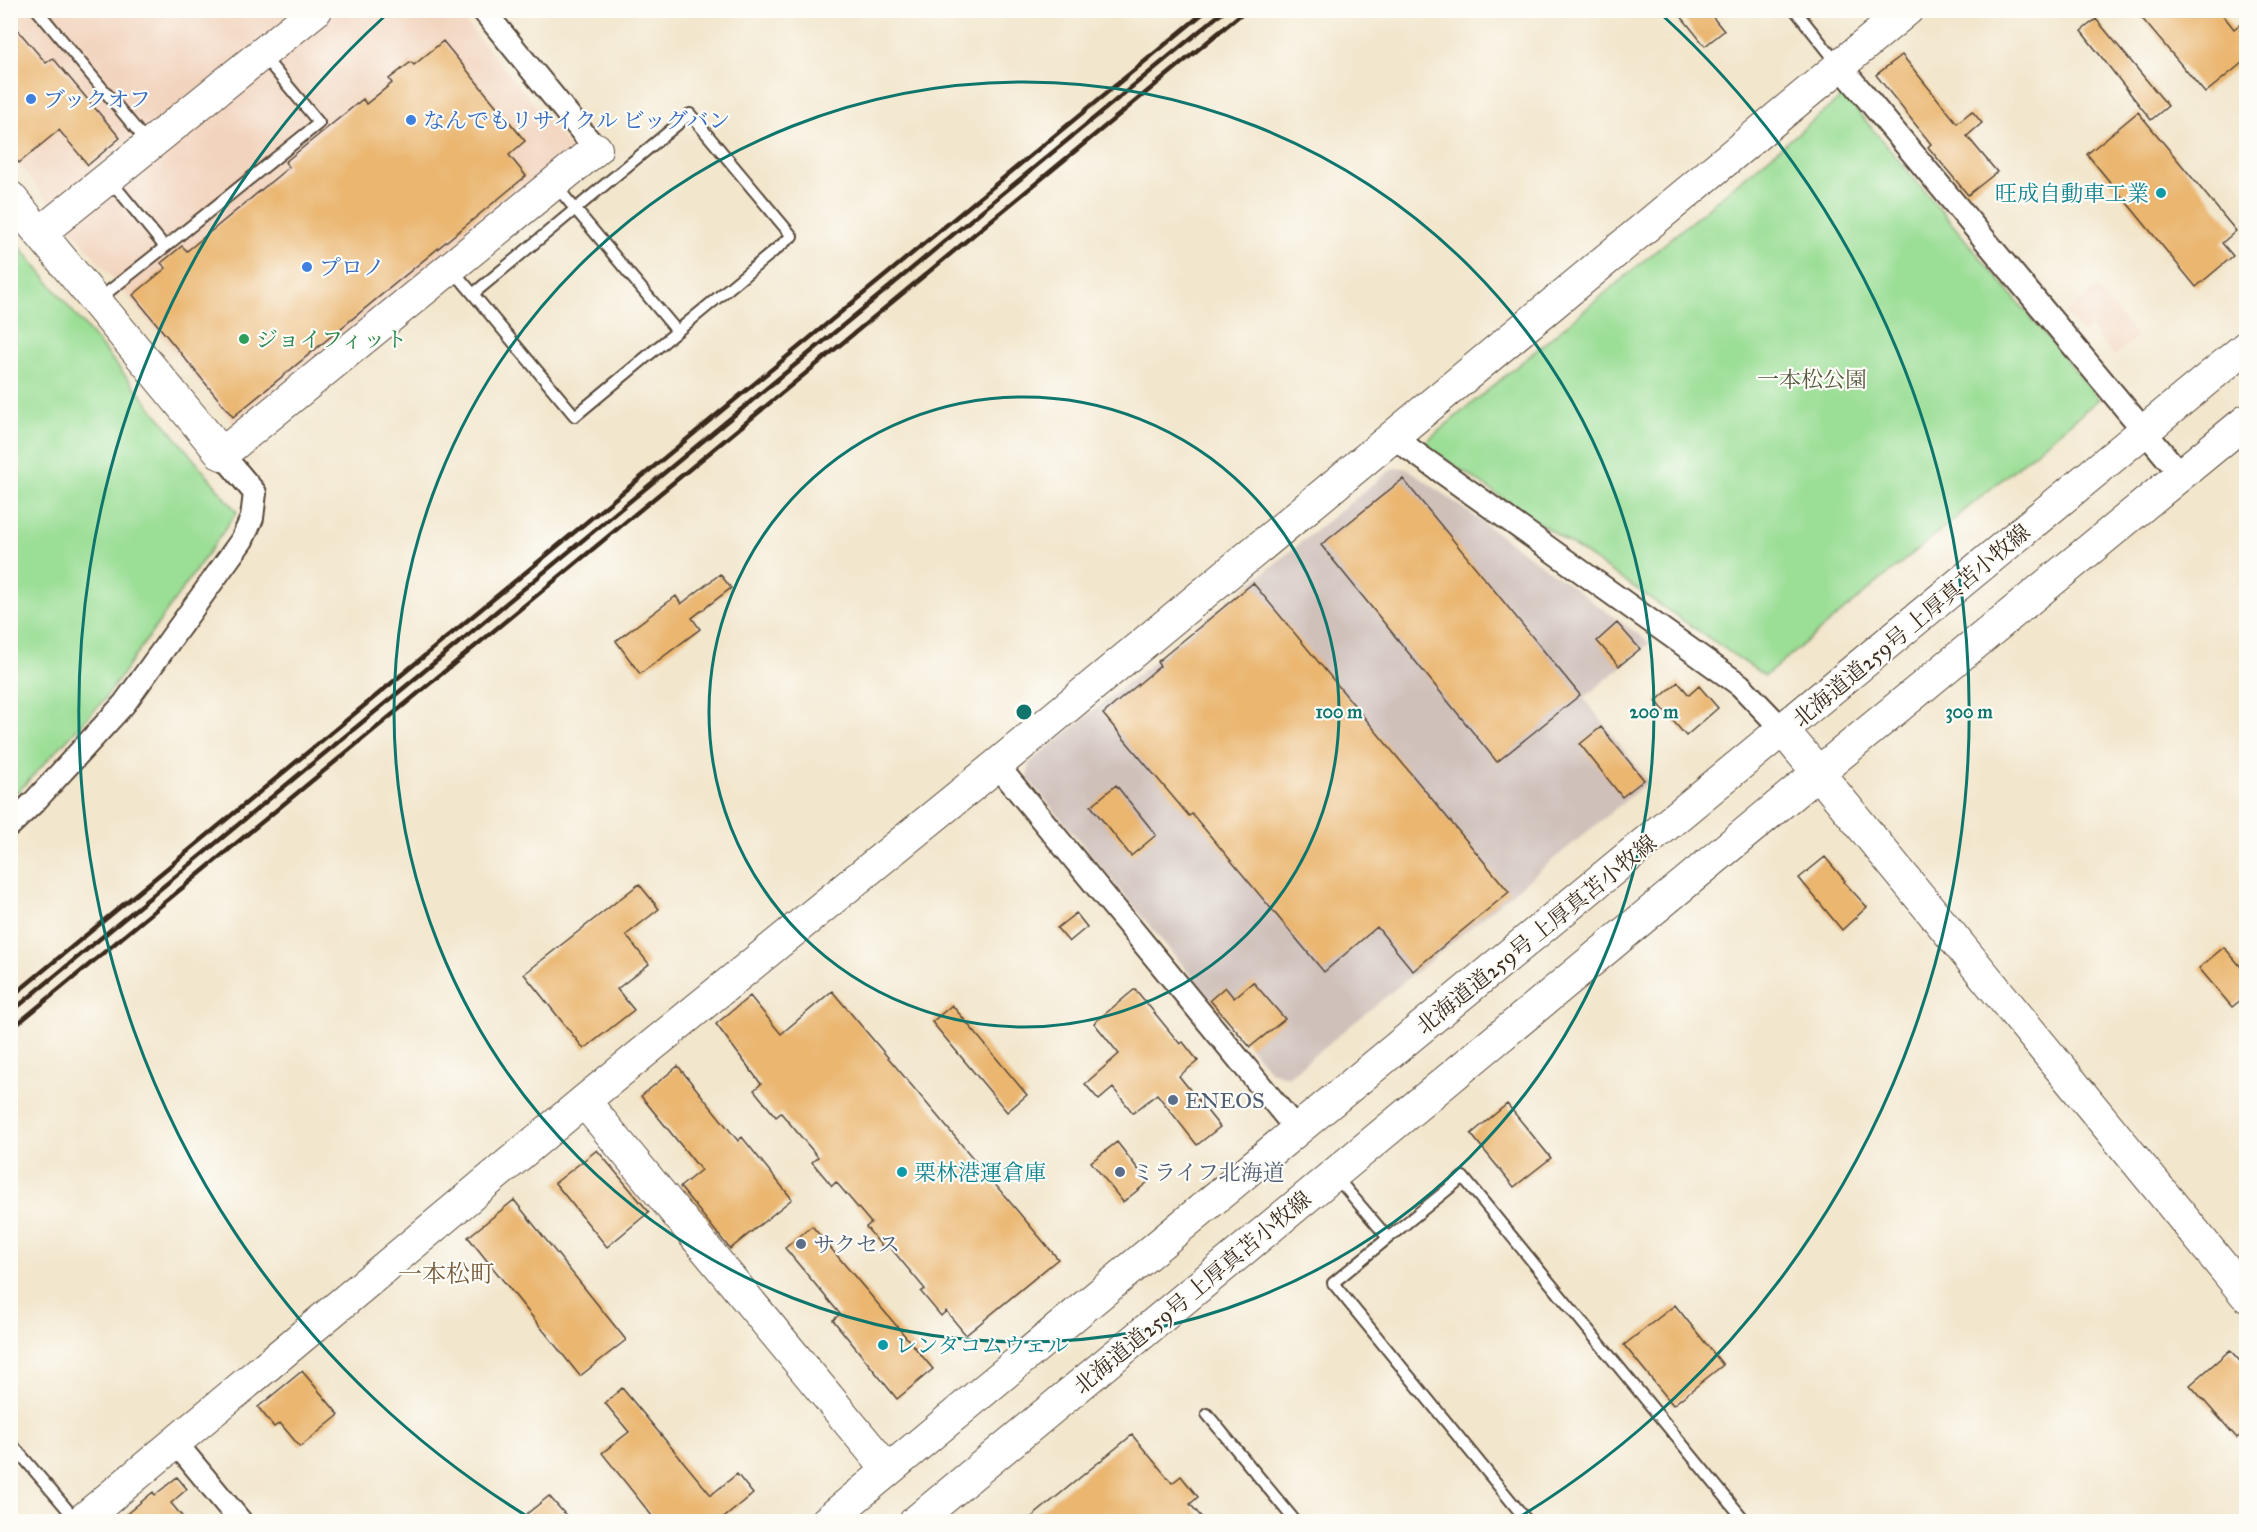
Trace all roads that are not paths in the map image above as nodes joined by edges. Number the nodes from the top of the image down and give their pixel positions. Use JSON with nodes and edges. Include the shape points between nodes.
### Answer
{"nodes":[{"id":1,"x":37,"y":10,"type":"edge"},
{"id":2,"x":483,"y":10,"type":"edge"},
{"id":3,"x":1795,"y":10,"type":"edge"},
{"id":4,"x":1907,"y":10,"type":"edge"},
{"id":5,"x":310,"y":12,"type":"edge"},
{"id":6,"x":262,"y":54,"type":"junction"},
{"id":7,"x":1840,"y":66,"type":"junction"},
{"id":8,"x":149,"y":145,"type":"junction"},
{"id":9,"x":596,"y":149,"type":"joint"},
{"id":10,"x":108,"y":177,"type":"junction"},
{"id":11,"x":554,"y":184,"type":"junction"},
{"id":12,"x":10,"y":197,"type":"edge"},
{"id":13,"x":575,"y":210,"type":"junction"},
{"id":14,"x":40,"y":233,"type":"junction"},
{"id":15,"x":165,"y":247,"type":"junction"},
{"id":16,"x":451,"y":267,"type":"junction"},
{"id":17,"x":473,"y":294,"type":"junction"},
{"id":18,"x":97,"y":302,"type":"junction"},
{"id":19,"x":677,"y":331,"type":"junction"},
{"id":20,"x":2247,"y":347,"type":"edge"},
{"id":21,"x":2247,"y":421,"type":"edge"},
{"id":22,"x":2144,"y":432,"type":"junction"},
{"id":23,"x":1392,"y":437,"type":"junction"},
{"id":24,"x":222,"y":454,"type":"junction"},
{"id":25,"x":2181,"y":475,"type":"junction"},
{"id":26,"x":1783,"y":730,"type":"junction"},
{"id":27,"x":997,"y":765,"type":"junction"},
{"id":28,"x":1819,"y":772,"type":"junction"},
{"id":29,"x":10,"y":825,"type":"edge"},
{"id":30,"x":584,"y":1101,"type":"junction"},
{"id":31,"x":1297,"y":1130,"type":"junction"},
{"id":32,"x":1334,"y":1174,"type":"junction"},
{"id":33,"x":1388,"y":1238,"type":"junction"},
{"id":34,"x":2247,"y":1295,"type":"edge"},
{"id":35,"x":1207,"y":1414,"type":"dead end"},
{"id":36,"x":10,"y":1442,"type":"edge"},
{"id":37,"x":175,"y":1442,"type":"junction"},
{"id":38,"x":888,"y":1470,"type":"junction"},
{"id":39,"x":79,"y":1521,"type":"edge"},
{"id":40,"x":241,"y":1521,"type":"edge"},
{"id":41,"x":826,"y":1521,"type":"edge"},
{"id":42,"x":915,"y":1521,"type":"edge"},
{"id":43,"x":1296,"y":1521,"type":"edge"},
{"id":44,"x":1528,"y":1521,"type":"edge"},
{"id":45,"x":1746,"y":1521,"type":"edge"}],
"edges":[{"from":1,"to":8,"type":"lane"},
{"from":2,"to":9,"type":"street"},
{"from":3,"to":7,"type":"lane"},
{"from":4,"to":7,"type":"street"},
{"from":5,"to":6,"type":"street"},
{"from":6,"to":8,"type":"street"},
{"from":6,"to":15,"type":"lane","via":[[319,123]]},
{"from":7,"to":22,"type":"street"},
{"from":7,"to":23,"type":"street"},
{"from":8,"to":10,"type":"street"},
{"from":9,"to":11,"type":"street"},
{"from":10,"to":14,"type":"street"},
{"from":10,"to":15,"type":"lane"},
{"from":11,"to":13,"type":"lane"},
{"from":11,"to":16,"type":"street"},
{"from":12,"to":14,"type":"street"},
{"from":13,"to":17,"type":"lane"},
{"from":13,"to":19,"type":"lane"},
{"from":13,"to":19,"type":"lane","via":[[690,114],[697,122],[792,236]]},
{"from":14,"to":18,"type":"street"},
{"from":15,"to":18,"type":"lane"},
{"from":16,"to":17,"type":"lane"},
{"from":16,"to":24,"type":"street"},
{"from":17,"to":19,"type":"lane","via":[[575,416]]},
{"from":18,"to":24,"type":"street"},
{"from":20,"to":22,"type":"street","name":"北海道道259号 上厚真苫小牧線"},
{"from":21,"to":25,"type":"street","name":"北海道道259号 上厚真苫小牧線"},
{"from":22,"to":25,"type":"street"},
{"from":22,"to":26,"type":"street","name":"北海道道259号 上厚真苫小牧線"},
{"from":23,"to":26,"type":"street","via":[[1740,685]]},
{"from":23,"to":27,"type":"street"},
{"from":24,"to":29,"type":"street","via":[[255,493],[252,518],[242,540],[124,704]]},
{"from":25,"to":28,"type":"street","name":"北海道道259号 上厚真苫小牧線"},
{"from":26,"to":28,"type":"street"},
{"from":26,"to":31,"type":"street","name":"北海道道259号 上厚真苫小牧線"},
{"from":27,"to":30,"type":"street"},
{"from":27,"to":31,"type":"street"},
{"from":28,"to":32,"type":"street","name":"北海道道259号 上厚真苫小牧線"},
{"from":28,"to":34,"type":"street"},
{"from":30,"to":37,"type":"street"},
{"from":30,"to":38,"type":"street"},
{"from":31,"to":38,"type":"street","name":"北海道道259号 上厚真苫小牧線"},
{"from":32,"to":33,"type":"lane"},
{"from":32,"to":42,"type":"street","name":"北海道道259号 上厚真苫小牧線"},
{"from":33,"to":44,"type":"lane","via":[[1333,1283]]},
{"from":33,"to":45,"type":"lane","via":[[1463,1177]]},
{"from":35,"to":43,"type":"lane"},
{"from":36,"to":39,"type":"lane"},
{"from":37,"to":39,"type":"street"},
{"from":37,"to":40,"type":"street"},
{"from":38,"to":41,"type":"street","name":"北海道道259号 上厚真苫小牧線"}]}
